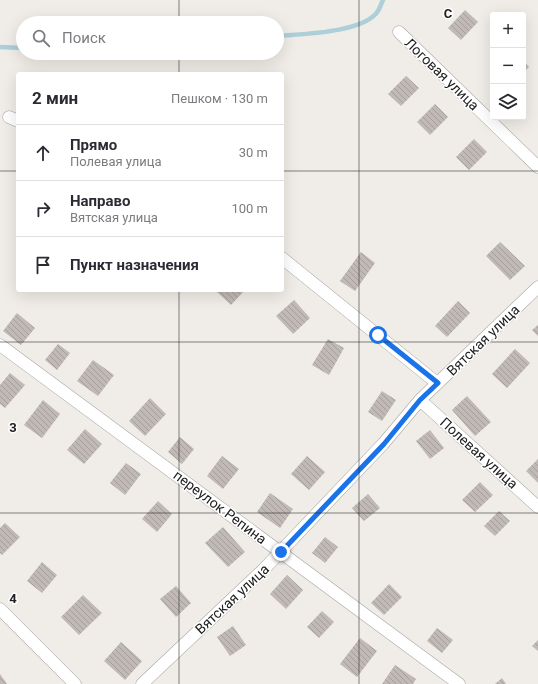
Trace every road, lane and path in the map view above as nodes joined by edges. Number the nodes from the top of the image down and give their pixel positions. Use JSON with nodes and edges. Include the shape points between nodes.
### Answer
{"nodes":[{"id":1,"x":399,"y":32,"type":"dead end"},
{"id":2,"x":538,"y":167,"type":"edge"},
{"id":3,"x":284,"y":260,"type":"edge"},
{"id":4,"x":538,"y":287,"type":"edge"},
{"id":5,"x":0,"y":345,"type":"edge"},
{"id":6,"x":438,"y":383,"type":"junction"},
{"id":7,"x":420,"y":400,"type":"junction"},
{"id":8,"x":538,"y":507,"type":"edge"},
{"id":9,"x":281,"y":552,"type":"junction"},
{"id":10,"x":0,"y":609,"type":"edge"},
{"id":11,"x":75,"y":684,"type":"edge"},
{"id":12,"x":142,"y":684,"type":"edge"},
{"id":13,"x":458,"y":684,"type":"edge"}],
"edges":[{"from":1,"to":2,"type":"street","name":"Логовая улица"},
{"from":3,"to":6,"type":"street"},
{"from":4,"to":6,"type":"street","name":"Вятская улица"},
{"from":5,"to":9,"type":"street","name":"переулок Репина"},
{"from":6,"to":7,"type":"street","name":"Вятская улица"},
{"from":7,"to":8,"type":"street","name":"Полевая улица"},
{"from":7,"to":9,"type":"street","name":"Вятская улица","via":[[384,444]]},
{"from":9,"to":12,"type":"street","name":"Вятская улица"},
{"from":9,"to":13,"type":"street","name":"переулок Репина"},
{"from":10,"to":11,"type":"street"}]}
